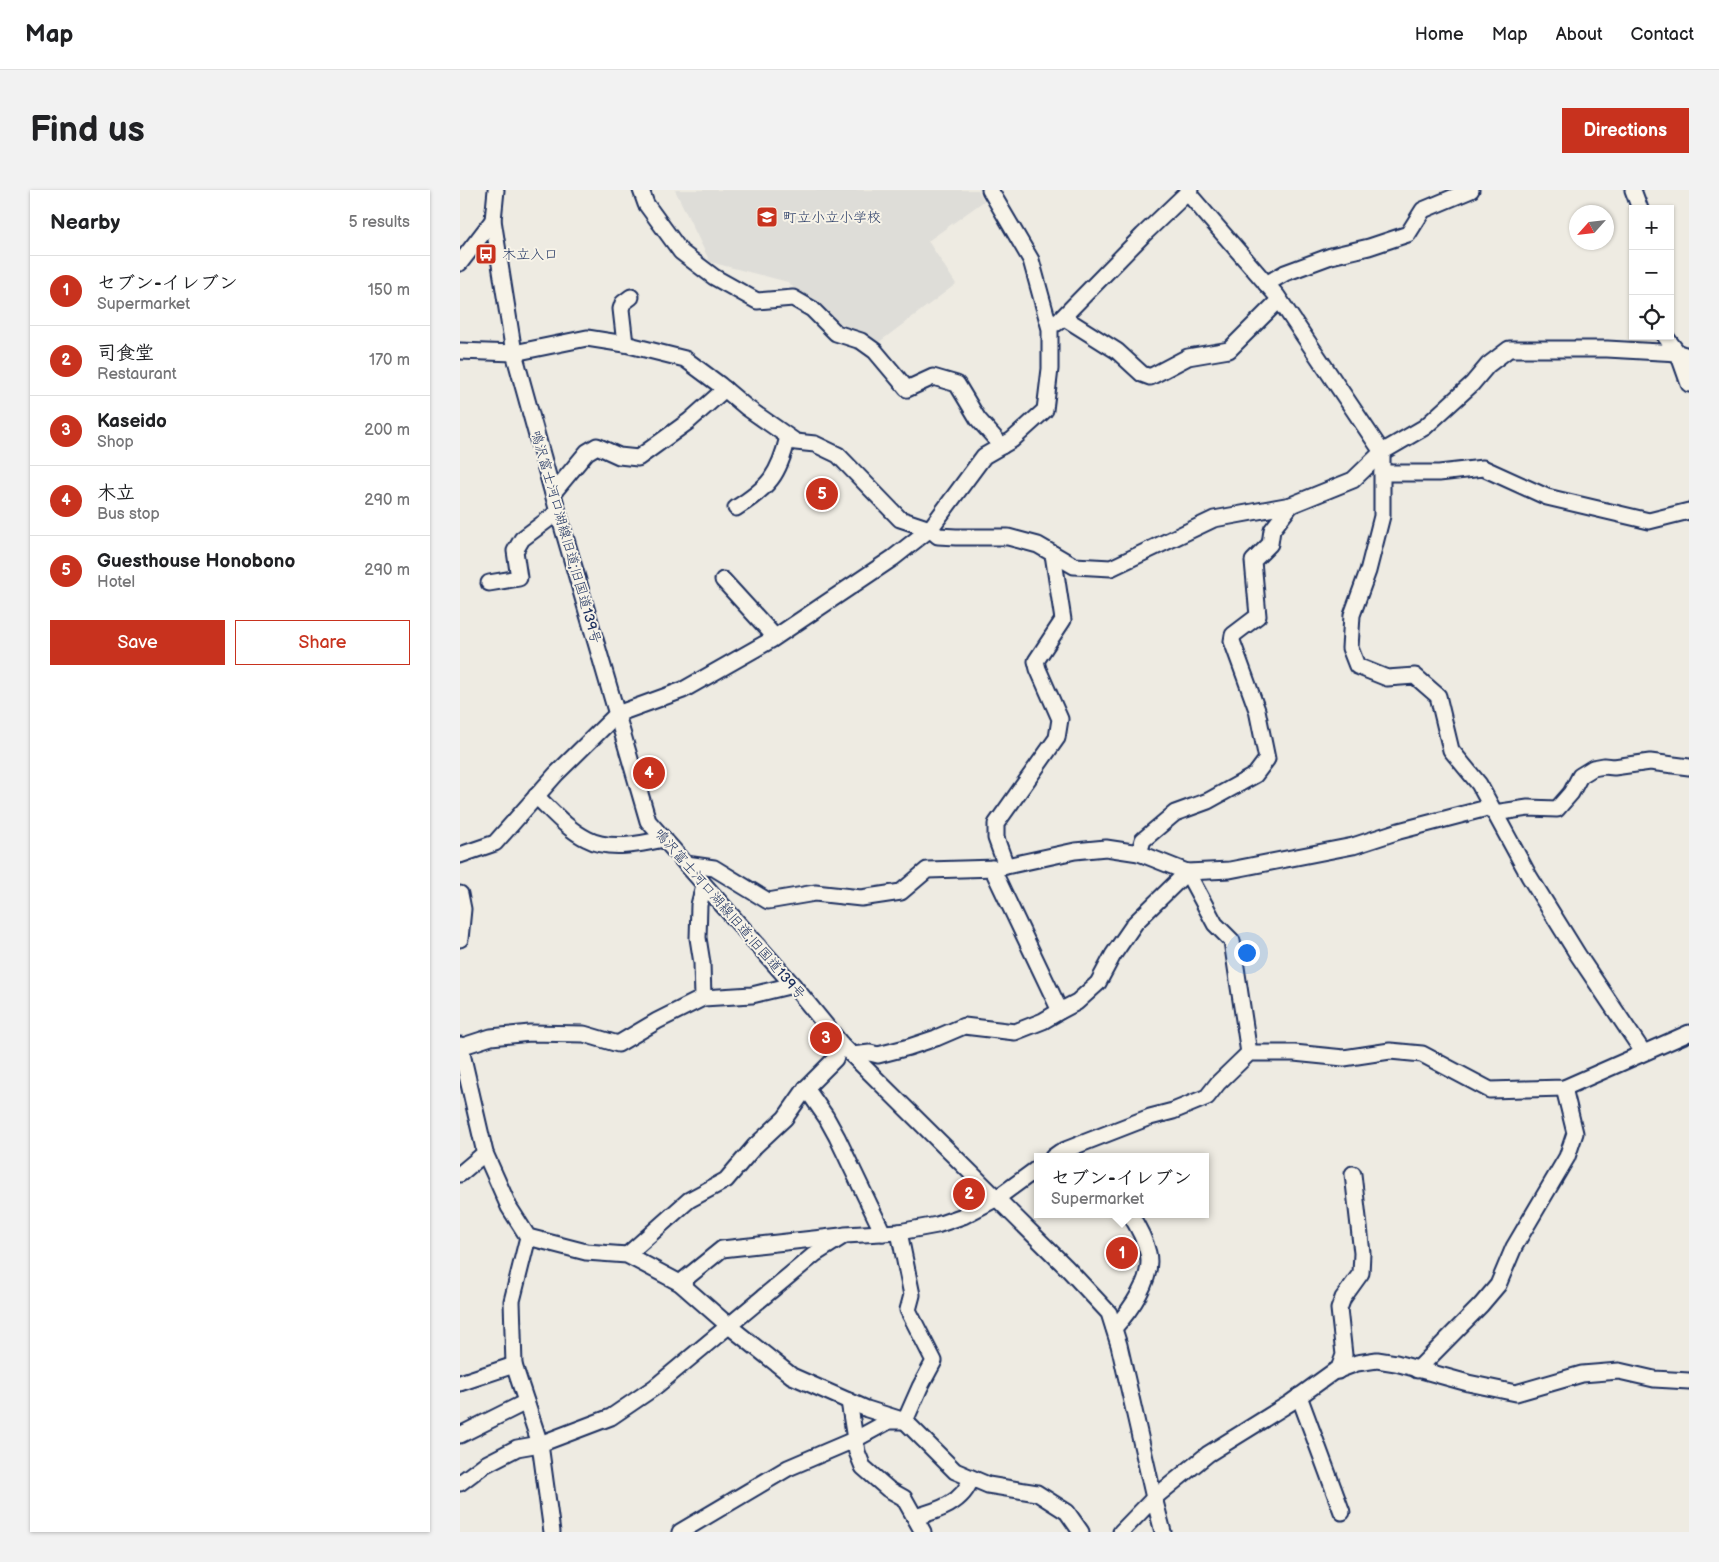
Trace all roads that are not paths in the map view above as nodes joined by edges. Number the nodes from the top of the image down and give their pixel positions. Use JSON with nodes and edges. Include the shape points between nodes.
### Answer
{"nodes":[{"id":1,"x":496,"y":190,"type":"edge"},
{"id":2,"x":641,"y":190,"type":"edge"},
{"id":3,"x":990,"y":190,"type":"edge"},
{"id":4,"x":1471,"y":190,"type":"edge"},
{"id":5,"x":1633,"y":190,"type":"edge"},
{"id":6,"x":1188,"y":191,"type":"edge"},
{"id":7,"x":1639,"y":205,"type":"edge"},
{"id":8,"x":493,"y":220,"type":"junction"},
{"id":9,"x":460,"y":263,"type":"edge"},
{"id":10,"x":1266,"y":284,"type":"junction"},
{"id":11,"x":631,"y":297,"type":"dead end"},
{"id":12,"x":1280,"y":300,"type":"junction"},
{"id":13,"x":1063,"y":317,"type":"junction"},
{"id":14,"x":1050,"y":329,"type":"junction"},
{"id":15,"x":1669,"y":340,"type":"edge"},
{"id":16,"x":625,"y":344,"type":"junction"},
{"id":17,"x":460,"y":350,"type":"edge"},
{"id":18,"x":514,"y":353,"type":"junction"},
{"id":19,"x":1684,"y":354,"type":"edge"},
{"id":20,"x":1689,"y":384,"type":"edge"},
{"id":21,"x":724,"y":389,"type":"junction"},
{"id":22,"x":788,"y":437,"type":"junction"},
{"id":23,"x":1002,"y":446,"type":"junction"},
{"id":24,"x":1382,"y":452,"type":"junction"},
{"id":25,"x":1382,"y":473,"type":"junction"},
{"id":26,"x":553,"y":494,"type":"junction"},
{"id":27,"x":1291,"y":505,"type":"junction"},
{"id":28,"x":736,"y":508,"type":"dead end"},
{"id":29,"x":558,"y":512,"type":"junction"},
{"id":30,"x":1689,"y":512,"type":"edge"},
{"id":31,"x":930,"y":529,"type":"junction"},
{"id":32,"x":1053,"y":554,"type":"junction"},
{"id":33,"x":723,"y":580,"type":"dead end"},
{"id":34,"x":489,"y":583,"type":"dead end"},
{"id":35,"x":775,"y":637,"type":"junction"},
{"id":36,"x":617,"y":714,"type":"junction"},
{"id":37,"x":1689,"y":767,"type":"edge"},
{"id":38,"x":536,"y":796,"type":"junction"},
{"id":39,"x":1492,"y":810,"type":"junction"},
{"id":40,"x":664,"y":840,"type":"junction"},
{"id":41,"x":1139,"y":853,"type":"junction"},
{"id":42,"x":460,"y":855,"type":"edge"},
{"id":43,"x":686,"y":864,"type":"junction"},
{"id":44,"x":999,"y":867,"type":"junction"},
{"id":45,"x":1187,"y":872,"type":"junction"},
{"id":46,"x":704,"y":885,"type":"junction"},
{"id":47,"x":460,"y":894,"type":"edge"},
{"id":48,"x":460,"y":939,"type":"edge"},
{"id":49,"x":793,"y":985,"type":"junction"},
{"id":50,"x":703,"y":998,"type":"junction"},
{"id":51,"x":1060,"y":1011,"type":"junction"},
{"id":52,"x":1689,"y":1033,"type":"edge"},
{"id":53,"x":841,"y":1044,"type":"junction"},
{"id":54,"x":460,"y":1046,"type":"edge"},
{"id":55,"x":1643,"y":1052,"type":"junction"},
{"id":56,"x":1249,"y":1053,"type":"junction"},
{"id":57,"x":852,"y":1055,"type":"junction"},
{"id":58,"x":806,"y":1088,"type":"junction"},
{"id":59,"x":1564,"y":1088,"type":"junction"},
{"id":60,"x":1078,"y":1152,"type":"edge"},
{"id":61,"x":485,"y":1153,"type":"junction"},
{"id":62,"x":1059,"y":1153,"type":"edge"},
{"id":63,"x":1034,"y":1171,"type":"edge"},
{"id":64,"x":460,"y":1174,"type":"edge"},
{"id":65,"x":1353,"y":1174,"type":"dead end"},
{"id":66,"x":997,"y":1198,"type":"junction"},
{"id":67,"x":1132,"y":1218,"type":"edge"},
{"id":68,"x":899,"y":1232,"type":"junction"},
{"id":69,"x":883,"y":1233,"type":"junction"},
{"id":70,"x":845,"y":1235,"type":"junction"},
{"id":71,"x":528,"y":1237,"type":"junction"},
{"id":72,"x":627,"y":1255,"type":"junction"},
{"id":73,"x":680,"y":1283,"type":"junction"},
{"id":74,"x":729,"y":1326,"type":"junction"},
{"id":75,"x":1114,"y":1328,"type":"junction"},
{"id":76,"x":514,"y":1365,"type":"junction"},
{"id":77,"x":1417,"y":1370,"type":"junction"},
{"id":78,"x":1338,"y":1371,"type":"junction"},
{"id":79,"x":1689,"y":1381,"type":"edge"},
{"id":80,"x":460,"y":1383,"type":"edge"},
{"id":81,"x":1300,"y":1396,"type":"junction"},
{"id":82,"x":849,"y":1401,"type":"junction"},
{"id":83,"x":526,"y":1402,"type":"junction"},
{"id":84,"x":906,"y":1420,"type":"junction"},
{"id":85,"x":460,"y":1435,"type":"edge"},
{"id":86,"x":856,"y":1439,"type":"junction"},
{"id":87,"x":540,"y":1444,"type":"junction"},
{"id":88,"x":972,"y":1478,"type":"junction"},
{"id":89,"x":460,"y":1483,"type":"edge"},
{"id":90,"x":1154,"y":1498,"type":"junction"},
{"id":91,"x":1342,"y":1512,"type":"dead end"},
{"id":92,"x":914,"y":1517,"type":"junction"},
{"id":93,"x":552,"y":1532,"type":"edge"},
{"id":94,"x":680,"y":1532,"type":"edge"},
{"id":95,"x":923,"y":1532,"type":"edge"},
{"id":96,"x":1081,"y":1532,"type":"edge"},
{"id":97,"x":1121,"y":1532,"type":"edge"},
{"id":98,"x":1163,"y":1532,"type":"edge"}],
"edges":[{"from":1,"to":8,"type":"street","name":"鳴沢富士河口湖線旧道;旧国道139号"},
{"from":2,"to":23,"type":"street","via":[[646,204],[680,252],[714,277],[757,301],[793,298],[812,309],[836,333],[860,341],[875,351],[907,389],[933,377],[957,384],[978,419]]},
{"from":3,"to":14,"type":"street","via":[[1031,260]]},
{"from":4,"to":10,"type":"street","via":[[1422,210],[1408,234],[1332,256],[1285,273]]},
{"from":5,"to":7,"type":"street"},
{"from":6,"to":10,"type":"street"},
{"from":6,"to":13,"type":"street"},
{"from":8,"to":9,"type":"street"},
{"from":8,"to":18,"type":"street","name":"鳴沢富士河口湖線旧道;旧国道139号"},
{"from":10,"to":12,"type":"street"},
{"from":11,"to":16,"type":"street","via":[[621,309]]},
{"from":12,"to":13,"type":"street","via":[[1229,350],[1188,357],[1150,377],[1142,374],[1117,351]]},
{"from":12,"to":24,"type":"street"},
{"from":13,"to":14,"type":"street"},
{"from":14,"to":23,"type":"street","via":[[1045,410]]},
{"from":15,"to":19,"type":"street"},
{"from":16,"to":18,"type":"street","via":[[588,338]]},
{"from":16,"to":21,"type":"street","via":[[685,359]]},
{"from":17,"to":18,"type":"street"},
{"from":18,"to":26,"type":"street","name":"鳴沢富士河口湖線旧道;旧国道139号"},
{"from":19,"to":20,"type":"street"},
{"from":19,"to":24,"type":"street","via":[[1607,349],[1509,349],[1488,365],[1425,427]]},
{"from":21,"to":22,"type":"street"},
{"from":21,"to":26,"type":"street","via":[[689,421],[638,458],[619,456],[597,446],[587,452]]},
{"from":22,"to":28,"type":"street","via":[[781,464],[770,482]]},
{"from":22,"to":31,"type":"street","via":[[796,442],[815,444],[838,455],[900,520]]},
{"from":23,"to":31,"type":"street","via":[[984,456]]},
{"from":24,"to":25,"type":"street"},
{"from":24,"to":27,"type":"street","via":[[1353,480]]},
{"from":25,"to":30,"type":"street","via":[[1439,473],[1483,468],[1547,497],[1649,521]]},
{"from":25,"to":39,"type":"street","via":[[1382,516],[1368,571],[1352,615],[1350,648],[1357,666],[1387,678],[1414,676],[1438,696],[1451,750],[1479,784]]},
{"from":26,"to":29,"type":"street","name":"鳴沢富士河口湖線旧道;旧国道139号"},
{"from":27,"to":32,"type":"street","via":[[1214,519],[1111,568],[1074,566]]},
{"from":27,"to":41,"type":"street","via":[[1272,530],[1270,544],[1252,561],[1258,616],[1233,635],[1232,641],[1257,710],[1267,759],[1255,775],[1208,801],[1175,813],[1143,840]]},
{"from":29,"to":34,"type":"street","via":[[522,539],[515,551],[519,578]]},
{"from":29,"to":36,"type":"street","name":"鳴沢富士河口湖線旧道;旧国道139号"},
{"from":31,"to":32,"type":"street","via":[[938,536],[1008,537],[1038,545]]},
{"from":31,"to":35,"type":"street","via":[[893,558]]},
{"from":32,"to":44,"type":"street","via":[[1063,620],[1036,661],[1060,719],[1060,728],[1057,738],[996,824]]},
{"from":33,"to":35,"type":"street"},
{"from":35,"to":36,"type":"street","via":[[683,690]]},
{"from":36,"to":38,"type":"street"},
{"from":36,"to":40,"type":"street","name":"鳴沢富士河口湖線旧道;旧国道139号","via":[[648,821]]},
{"from":37,"to":39,"type":"street","via":[[1650,762],[1593,768],[1580,776],[1557,809]]},
{"from":38,"to":40,"type":"street","via":[[588,840],[628,846]]},
{"from":38,"to":42,"type":"street","via":[[495,843]]},
{"from":39,"to":45,"type":"street","via":[[1399,831],[1353,846],[1230,870]]},
{"from":39,"to":55,"type":"street","via":[[1528,876]]},
{"from":40,"to":43,"type":"street","name":"鳴沢富士河口湖線旧道;旧国道139号"},
{"from":41,"to":44,"type":"street","via":[[1106,848],[1075,851]]},
{"from":41,"to":45,"type":"street"},
{"from":43,"to":44,"type":"street","via":[[714,868],[768,901],[815,893],[860,898],[902,892],[927,870]]},
{"from":43,"to":46,"type":"street","name":"鳴沢富士河口湖線旧道;旧国道139号"},
{"from":44,"to":51,"type":"street"},
{"from":45,"to":51,"type":"street","via":[[1135,922],[1098,982],[1077,1002]]},
{"from":45,"to":56,"type":"street","via":[[1215,924],[1232,941]]},
{"from":46,"to":49,"type":"street","name":"鳴沢富士河口湖線旧道;旧国道139号"},
{"from":46,"to":50,"type":"street","via":[[699,905],[698,938]]},
{"from":47,"to":48,"type":"street","via":[[463,909]]},
{"from":49,"to":50,"type":"street","via":[[752,995]]},
{"from":49,"to":53,"type":"street","name":"鳴沢富士河口湖線旧道;旧国道139号"},
{"from":50,"to":54,"type":"street","via":[[657,1020],[618,1044],[584,1034],[530,1033],[491,1037]]},
{"from":51,"to":57,"type":"street","via":[[1015,1032],[964,1026],[909,1047],[878,1055]]},
{"from":52,"to":55,"type":"street"},
{"from":53,"to":57,"type":"street","name":"鳴沢富士河口湖線旧道;旧国道139号"},
{"from":53,"to":58,"type":"street","via":[[834,1059]]},
{"from":54,"to":61,"type":"street"},
{"from":55,"to":59,"type":"street"},
{"from":56,"to":59,"type":"street","via":[[1344,1058],[1390,1051],[1422,1054],[1490,1090]]},
{"from":56,"to":60,"type":"street","via":[[1207,1097],[1150,1117]]},
{"from":57,"to":66,"type":"street","name":"鳴沢富士河口湖線旧道;旧国道139号"},
{"from":58,"to":69,"type":"street","via":[[837,1137]]},
{"from":58,"to":72,"type":"street","via":[[785,1118],[726,1180],[689,1200]]},
{"from":59,"to":77,"type":"street","via":[[1575,1134],[1567,1157],[1514,1247],[1498,1285]]},
{"from":60,"to":62,"type":"street"},
{"from":61,"to":64,"type":"street"},
{"from":61,"to":71,"type":"street","via":[[508,1207]]},
{"from":63,"to":66,"type":"street"},
{"from":65,"to":78,"type":"street","via":[[1362,1253],[1361,1273],[1339,1309],[1344,1355]]},
{"from":66,"to":68,"type":"street","via":[[963,1216]]},
{"from":66,"to":75,"type":"street","name":"鳴沢富士河口湖線旧道;旧国道139号","via":[[1091,1293],[1109,1313]]},
{"from":67,"to":75,"type":"street","via":[[1148,1254],[1148,1268],[1146,1280],[1128,1313]]},
{"from":68,"to":69,"type":"street"},
{"from":68,"to":84,"type":"street","via":[[912,1295],[908,1310],[934,1361]]},
{"from":69,"to":70,"type":"street"},
{"from":70,"to":73,"type":"street","via":[[722,1249]]},
{"from":70,"to":74,"type":"street","via":[[815,1254]]},
{"from":71,"to":72,"type":"street","via":[[586,1252]]},
{"from":71,"to":76,"type":"street","via":[[512,1301]]},
{"from":72,"to":73,"type":"street"},
{"from":73,"to":74,"type":"street"},
{"from":74,"to":82,"type":"street","via":[[792,1376]]},
{"from":74,"to":87,"type":"street","via":[[655,1387],[611,1417]]},
{"from":75,"to":90,"type":"street","name":"鳴沢富士河口湖線旧道;旧国道139号"},
{"from":76,"to":80,"type":"street"},
{"from":76,"to":83,"type":"street"},
{"from":77,"to":78,"type":"street","via":[[1377,1360]]},
{"from":77,"to":79,"type":"street","via":[[1516,1393],[1582,1374],[1619,1371],[1654,1379]]},
{"from":78,"to":81,"type":"street"},
{"from":81,"to":90,"type":"street","via":[[1208,1454]]},
{"from":81,"to":91,"type":"street"},
{"from":82,"to":84,"type":"street"},
{"from":82,"to":86,"type":"street"},
{"from":83,"to":85,"type":"street"},
{"from":83,"to":87,"type":"street"},
{"from":84,"to":86,"type":"street","via":[[889,1421]]},
{"from":84,"to":88,"type":"street","via":[[955,1471]]},
{"from":86,"to":92,"type":"street","via":[[863,1467],[904,1498]]},
{"from":86,"to":94,"type":"street","via":[[788,1468]]},
{"from":87,"to":89,"type":"street","via":[[517,1448],[484,1465]]},
{"from":87,"to":93,"type":"street"},
{"from":88,"to":92,"type":"street","via":[[964,1494],[933,1512]]},
{"from":88,"to":96,"type":"street","via":[[988,1485],[1037,1493],[1067,1512]]},
{"from":90,"to":97,"type":"street"},
{"from":90,"to":98,"type":"street","name":"鳴沢富士河口湖線旧道;旧国道139号"},
{"from":92,"to":95,"type":"street"}]}
